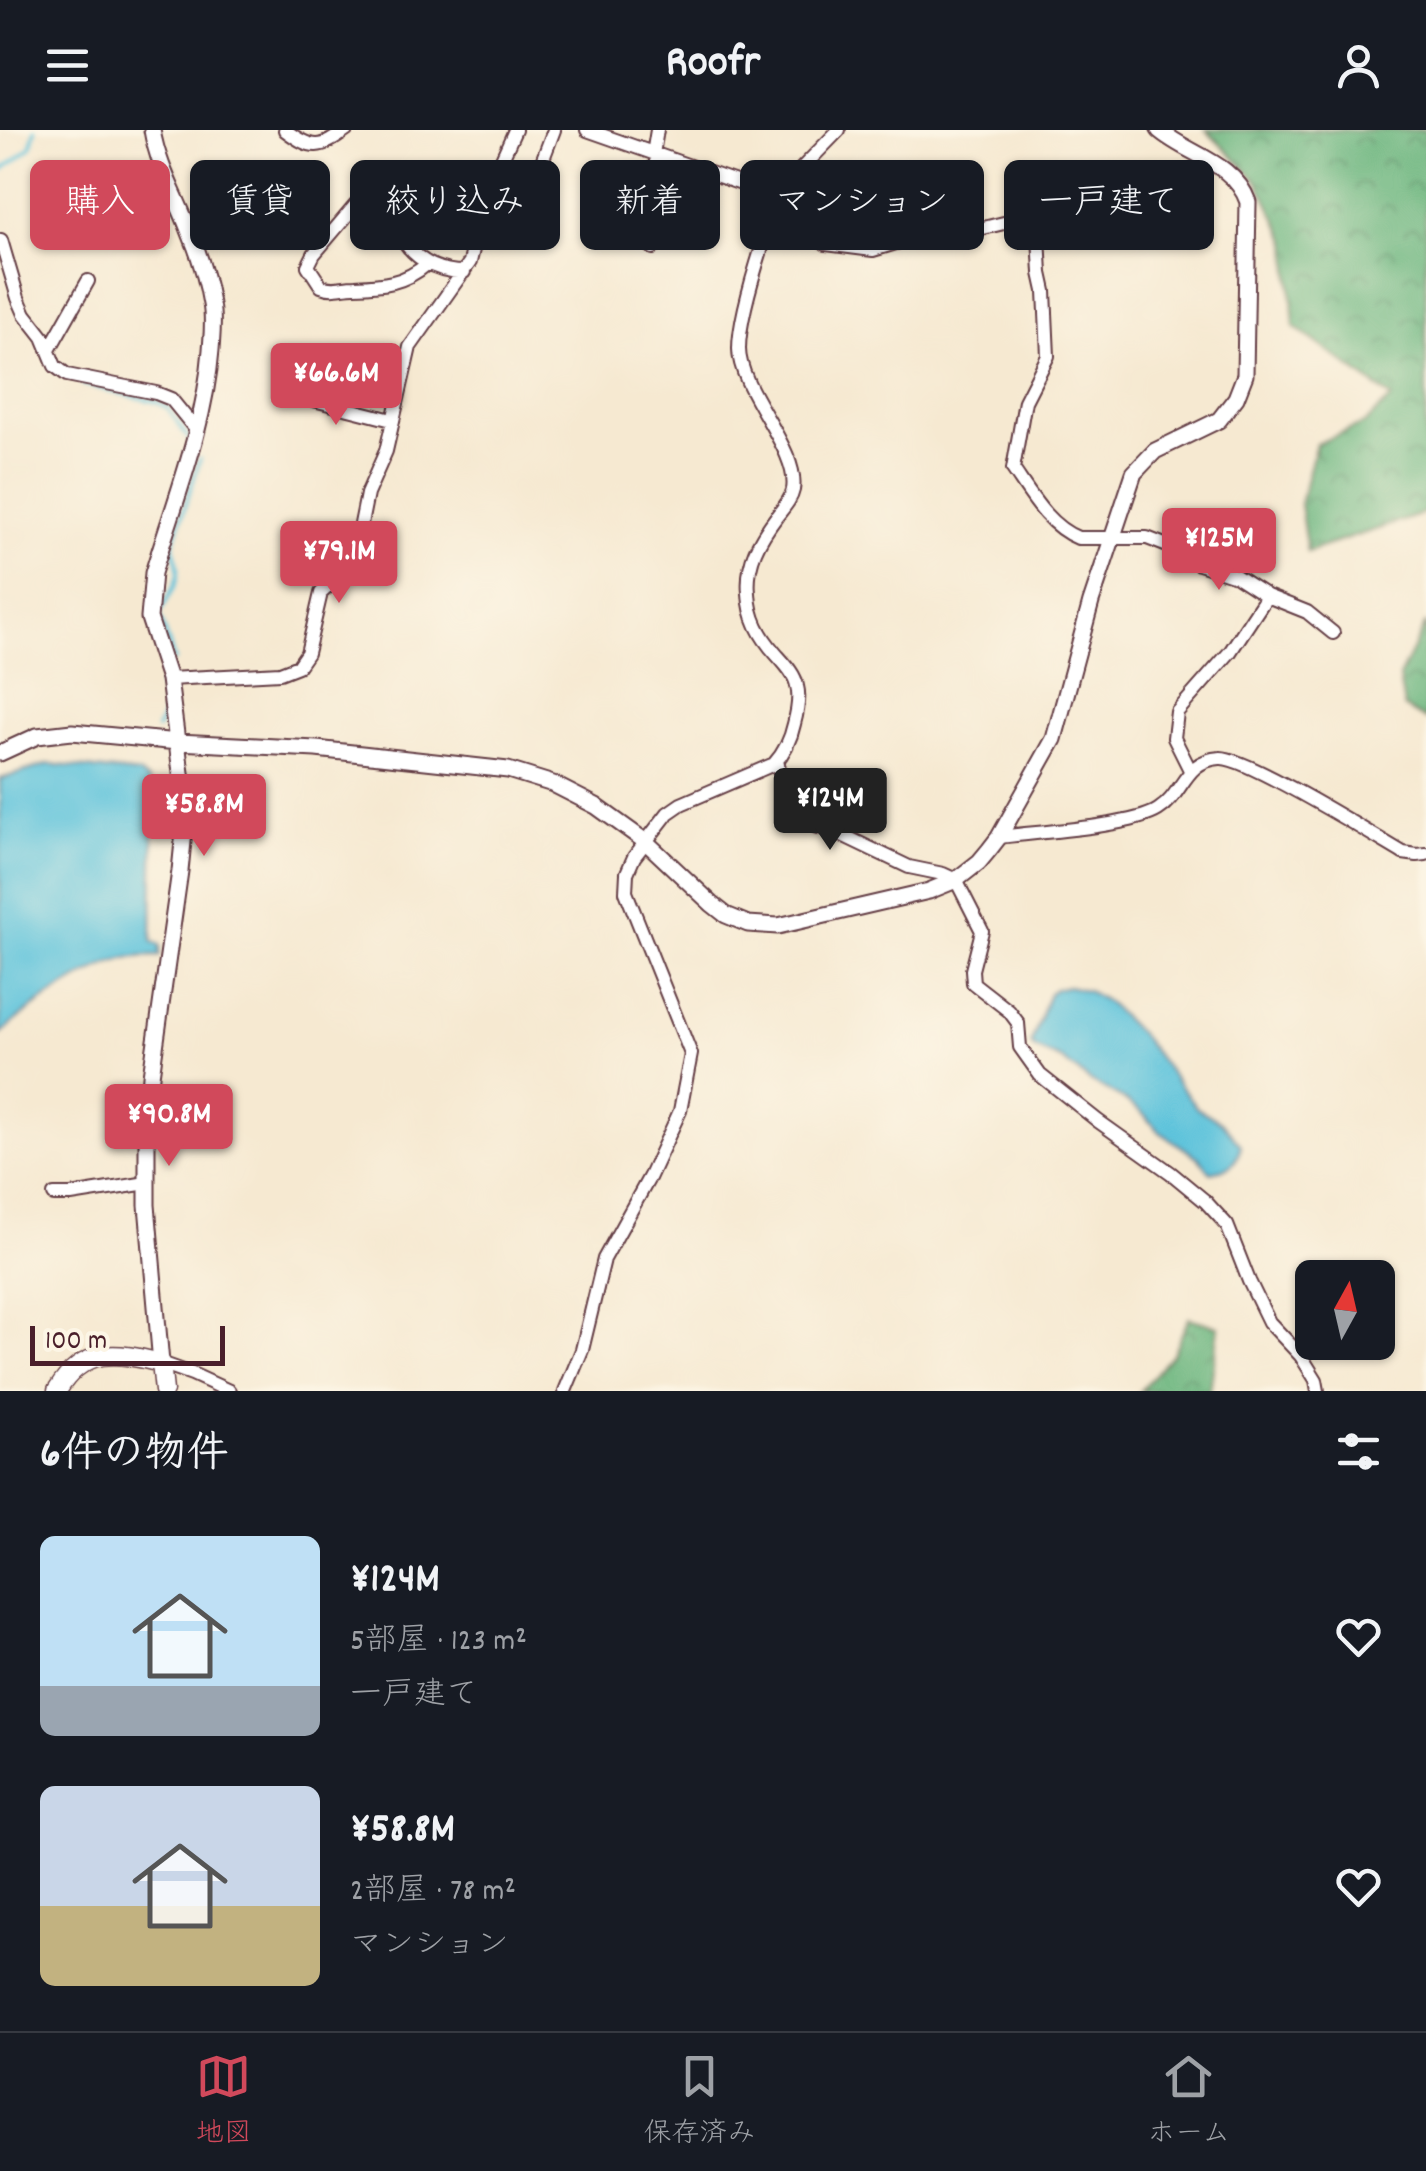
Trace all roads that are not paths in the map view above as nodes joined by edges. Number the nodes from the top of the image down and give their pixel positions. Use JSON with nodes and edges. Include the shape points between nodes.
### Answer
{"nodes":[{"id":1,"x":152,"y":130,"type":"edge"},
{"id":2,"x":285,"y":130,"type":"edge"},
{"id":3,"x":347,"y":130,"type":"edge"},
{"id":4,"x":516,"y":130,"type":"edge"},
{"id":5,"x":554,"y":130,"type":"edge"},
{"id":6,"x":587,"y":130,"type":"edge"},
{"id":7,"x":658,"y":130,"type":"edge"},
{"id":8,"x":839,"y":130,"type":"edge"},
{"id":9,"x":1159,"y":130,"type":"edge"},
{"id":10,"x":655,"y":155,"type":"junction"},
{"id":11,"x":543,"y":160,"type":"edge"},
{"id":12,"x":654,"y":160,"type":"edge"},
{"id":13,"x":811,"y":160,"type":"edge"},
{"id":14,"x":740,"y":184,"type":"edge"},
{"id":15,"x":984,"y":228,"type":"edge"},
{"id":16,"x":1,"y":240,"type":"edge"},
{"id":17,"x":763,"y":250,"type":"edge"},
{"id":18,"x":427,"y":264,"type":"junction"},
{"id":19,"x":464,"y":272,"type":"junction"},
{"id":20,"x":88,"y":281,"type":"dead end"},
{"id":21,"x":48,"y":350,"type":"junction"},
{"id":22,"x":290,"y":394,"type":"dead end"},
{"id":23,"x":392,"y":420,"type":"junction"},
{"id":24,"x":197,"y":431,"type":"junction"},
{"id":25,"x":1112,"y":537,"type":"junction"},
{"id":26,"x":1267,"y":596,"type":"junction"},
{"id":27,"x":1333,"y":633,"type":"dead end"},
{"id":28,"x":169,"y":679,"type":"junction"},
{"id":29,"x":178,"y":742,"type":"junction"},
{"id":30,"x":0,"y":753,"type":"edge"},
{"id":31,"x":777,"y":760,"type":"junction"},
{"id":32,"x":1190,"y":770,"type":"junction"},
{"id":33,"x":999,"y":837,"type":"junction"},
{"id":34,"x":646,"y":842,"type":"junction"},
{"id":35,"x":1426,"y":854,"type":"edge"},
{"id":36,"x":956,"y":880,"type":"junction"},
{"id":37,"x":147,"y":1183,"type":"junction"},
{"id":38,"x":54,"y":1194,"type":"dead end"},
{"id":39,"x":161,"y":1362,"type":"junction"},
{"id":40,"x":57,"y":1391,"type":"edge"},
{"id":41,"x":164,"y":1391,"type":"edge"},
{"id":42,"x":229,"y":1391,"type":"edge"},
{"id":43,"x":565,"y":1391,"type":"edge"},
{"id":44,"x":1318,"y":1391,"type":"edge"}],
"edges":[{"from":1,"to":24,"type":"street","via":[[212,308],[210,366]]},
{"from":2,"to":3,"type":"street","via":[[315,146]]},
{"from":4,"to":19,"type":"street","via":[[496,170]]},
{"from":5,"to":11,"type":"street"},
{"from":6,"to":10,"type":"street"},
{"from":7,"to":10,"type":"street"},
{"from":8,"to":13,"type":"street"},
{"from":9,"to":25,"type":"street","via":[[1218,165],[1248,202],[1244,375],[1219,420],[1155,451],[1134,472]]},
{"from":10,"to":12,"type":"street"},
{"from":10,"to":14,"type":"street"},
{"from":15,"to":25,"type":"street","via":[[1016,220],[1039,236],[1048,356],[1025,401],[1013,469],[1068,534]]},
{"from":16,"to":21,"type":"street","via":[[18,298]]},
{"from":17,"to":31,"type":"street","via":[[738,349],[793,479],[790,498],[759,540],[748,582],[758,628],[797,685],[794,728]]},
{"from":18,"to":18,"type":"street","via":[[390,284],[332,289],[321,286],[308,266],[371,191],[384,198],[400,236]]},
{"from":18,"to":19,"type":"street"},
{"from":19,"to":23,"type":"street","via":[[410,348]]},
{"from":20,"to":21,"type":"street"},
{"from":21,"to":24,"type":"street","via":[[67,375],[171,399]]},
{"from":22,"to":23,"type":"street"},
{"from":23,"to":28,"type":"street","via":[[367,494],[354,564],[321,593],[298,666],[280,673]]},
{"from":24,"to":28,"type":"street","via":[[150,590],[150,618]]},
{"from":25,"to":26,"type":"street","via":[[1157,540]]},
{"from":25,"to":33,"type":"street","via":[[1054,739]]},
{"from":26,"to":27,"type":"street","via":[[1307,612]]},
{"from":26,"to":32,"type":"street","via":[[1178,712],[1174,738]]},
{"from":28,"to":29,"type":"street"},
{"from":29,"to":30,"type":"street","via":[[72,732],[37,736]]},
{"from":29,"to":34,"type":"street","via":[[316,748],[508,770],[575,794]]},
{"from":29,"to":37,"type":"street","via":[[186,812],[151,1076]]},
{"from":31,"to":34,"type":"street","via":[[680,804]]},
{"from":31,"to":36,"type":"street","via":[[798,822]]},
{"from":32,"to":33,"type":"street","via":[[1150,814]]},
{"from":32,"to":35,"type":"street","via":[[1235,760],[1404,854]]},
{"from":33,"to":36,"type":"street"},
{"from":34,"to":36,"type":"street","via":[[726,915],[757,925],[844,912]]},
{"from":34,"to":43,"type":"street","via":[[630,866],[626,892],[691,1054],[680,1111],[604,1259]]},
{"from":36,"to":44,"type":"street","via":[[982,931],[973,984],[1009,1010],[1020,1046],[1040,1075],[1170,1172],[1227,1225],[1269,1322],[1301,1356]]},
{"from":37,"to":38,"type":"street"},
{"from":37,"to":39,"type":"street"},
{"from":39,"to":40,"type":"main road","via":[[100,1355],[69,1371]]},
{"from":39,"to":41,"type":"main road"},
{"from":39,"to":42,"type":"street"}]}
